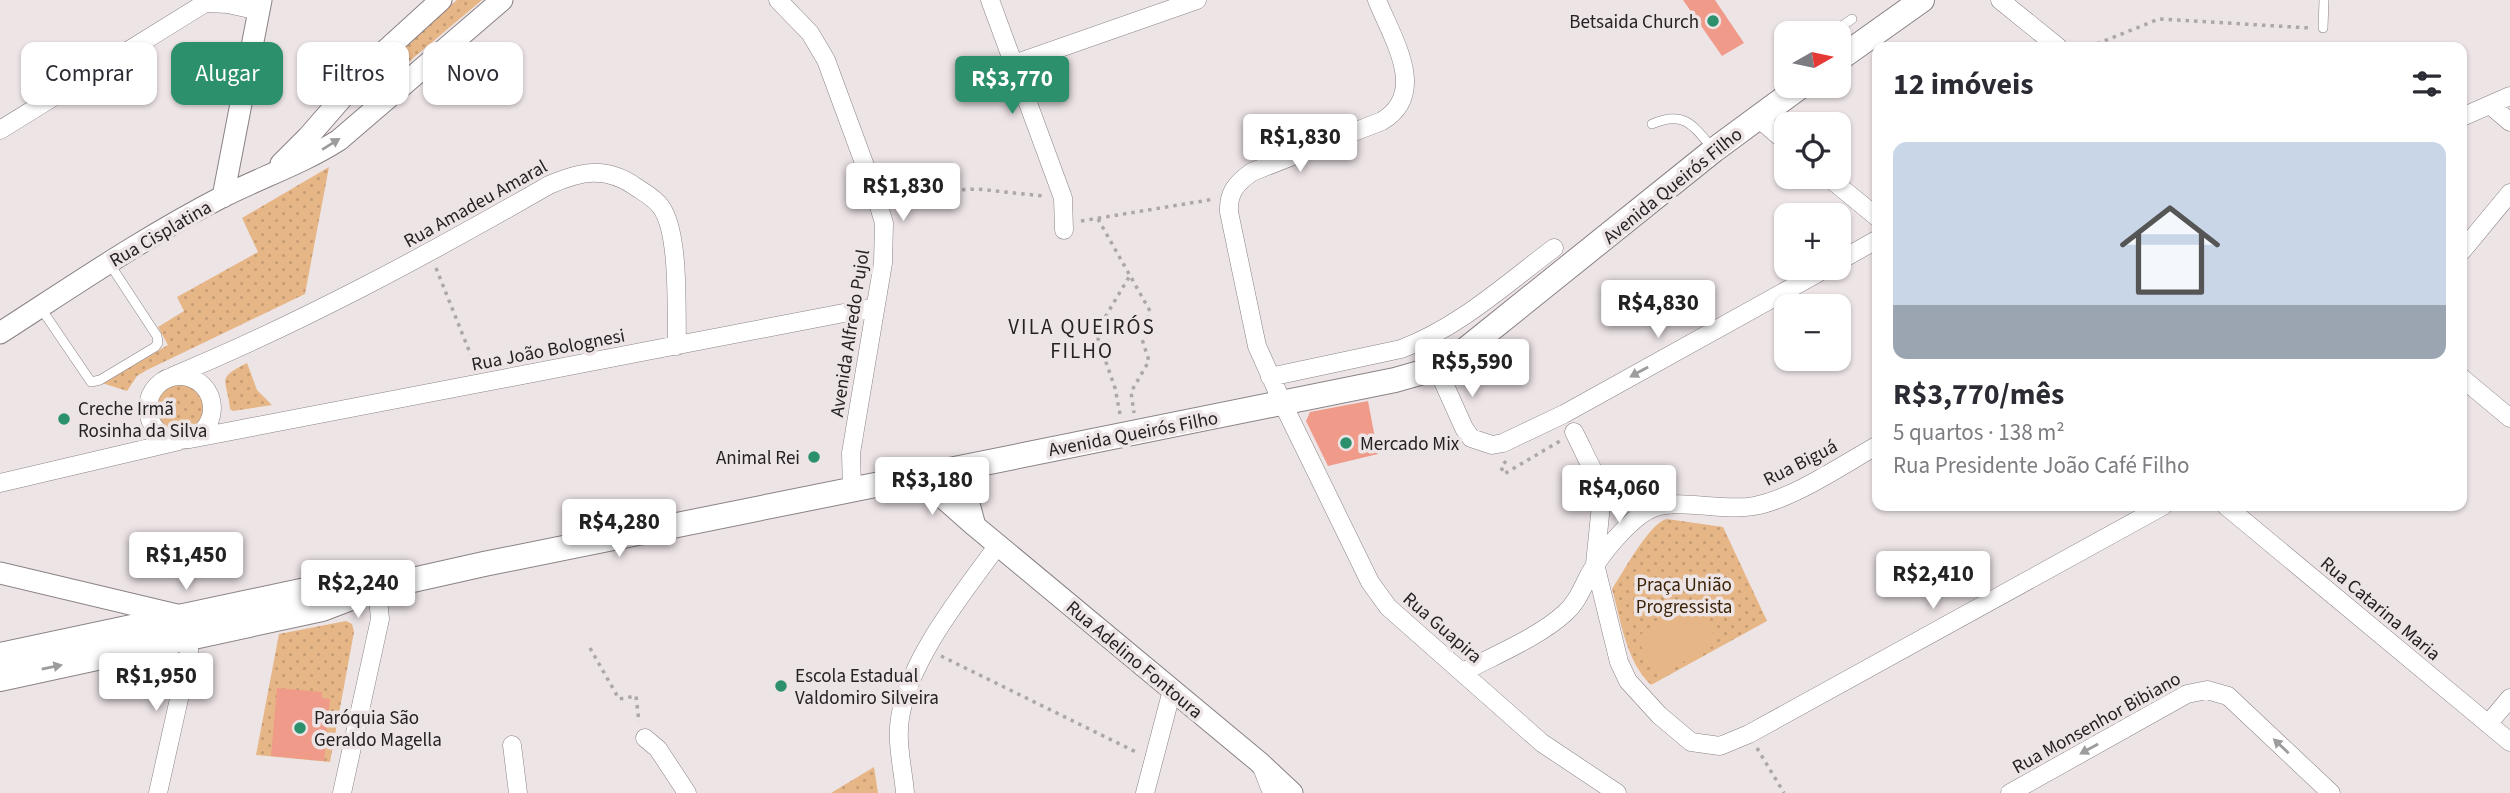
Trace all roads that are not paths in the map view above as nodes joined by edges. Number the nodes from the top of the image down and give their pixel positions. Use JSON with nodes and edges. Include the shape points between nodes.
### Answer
{"nodes":[{"id":1,"x":441,"y":0,"type":"edge"},
{"id":2,"x":502,"y":0,"type":"edge"},
{"id":3,"x":778,"y":0,"type":"edge"},
{"id":4,"x":990,"y":0,"type":"edge"},
{"id":5,"x":1197,"y":0,"type":"edge"},
{"id":6,"x":1377,"y":0,"type":"edge"},
{"id":7,"x":1922,"y":0,"type":"edge"},
{"id":8,"x":2000,"y":0,"type":"edge"},
{"id":9,"x":2324,"y":0,"type":"edge"},
{"id":10,"x":208,"y":1,"type":"edge"},
{"id":11,"x":260,"y":5,"type":"edge"},
{"id":12,"x":1852,"y":19,"type":"dead end"},
{"id":13,"x":1849,"y":21,"type":"edge"},
{"id":14,"x":2323,"y":28,"type":"road end"},
{"id":15,"x":2052,"y":42,"type":"edge"},
{"id":16,"x":1852,"y":50,"type":"edge"},
{"id":17,"x":1014,"y":64,"type":"junction"},
{"id":18,"x":2510,"y":96,"type":"edge"},
{"id":19,"x":1784,"y":98,"type":"edge"},
{"id":20,"x":2490,"y":105,"type":"junction"},
{"id":21,"x":2467,"y":115,"type":"edge"},
{"id":22,"x":1757,"y":117,"type":"junction"},
{"id":23,"x":2510,"y":122,"type":"edge"},
{"id":24,"x":1652,"y":124,"type":"dead end"},
{"id":25,"x":0,"y":130,"type":"edge"},
{"id":26,"x":1774,"y":132,"type":"edge"},
{"id":27,"x":1714,"y":150,"type":"junction"},
{"id":28,"x":270,"y":174,"type":"junction"},
{"id":29,"x":1843,"y":189,"type":"edge"},
{"id":30,"x":2510,"y":193,"type":"edge"},
{"id":31,"x":223,"y":197,"type":"junction"},
{"id":32,"x":1872,"y":213,"type":"edge"},
{"id":33,"x":1064,"y":227,"type":"road end"},
{"id":34,"x":1872,"y":242,"type":"edge"},
{"id":35,"x":2467,"y":245,"type":"edge"},
{"id":36,"x":1554,"y":248,"type":"dead end"},
{"id":37,"x":1851,"y":254,"type":"edge"},
{"id":38,"x":109,"y":263,"type":"junction"},
{"id":39,"x":1805,"y":280,"type":"edge"},
{"id":40,"x":40,"y":307,"type":"junction"},
{"id":41,"x":875,"y":307,"type":"junction"},
{"id":42,"x":0,"y":333,"type":"edge"},
{"id":43,"x":677,"y":346,"type":"junction"},
{"id":44,"x":220,"y":357,"type":"junction"},
{"id":45,"x":1437,"y":368,"type":"junction"},
{"id":46,"x":173,"y":376,"type":"junction"},
{"id":47,"x":1270,"y":377,"type":"junction"},
{"id":48,"x":2467,"y":383,"type":"edge"},
{"id":49,"x":207,"y":389,"type":"junction"},
{"id":50,"x":1283,"y":404,"type":"junction"},
{"id":51,"x":212,"y":416,"type":"junction"},
{"id":52,"x":2510,"y":418,"type":"edge"},
{"id":53,"x":150,"y":420,"type":"junction"},
{"id":54,"x":229,"y":432,"type":"junction"},
{"id":55,"x":1574,"y":432,"type":"road end"},
{"id":56,"x":186,"y":440,"type":"junction"},
{"id":57,"x":1872,"y":448,"type":"edge"},
{"id":58,"x":132,"y":451,"type":"junction"},
{"id":59,"x":964,"y":466,"type":"junction"},
{"id":60,"x":917,"y":475,"type":"junction"},
{"id":61,"x":0,"y":483,"type":"edge"},
{"id":62,"x":1601,"y":484,"type":"junction"},
{"id":63,"x":852,"y":489,"type":"junction"},
{"id":64,"x":1653,"y":508,"type":"junction"},
{"id":65,"x":2154,"y":511,"type":"edge"},
{"id":66,"x":2232,"y":511,"type":"edge"},
{"id":67,"x":2250,"y":511,"type":"edge"},
{"id":68,"x":2242,"y":520,"type":"junction"},
{"id":69,"x":975,"y":526,"type":"junction"},
{"id":70,"x":998,"y":545,"type":"junction"},
{"id":71,"x":1595,"y":564,"type":"junction"},
{"id":72,"x":0,"y":573,"type":"edge"},
{"id":73,"x":377,"y":589,"type":"junction"},
{"id":74,"x":107,"y":597,"type":"junction"},
{"id":75,"x":185,"y":627,"type":"junction"},
{"id":76,"x":120,"y":641,"type":"junction"},
{"id":77,"x":0,"y":655,"type":"edge"},
{"id":78,"x":1463,"y":672,"type":"junction"},
{"id":79,"x":0,"y":679,"type":"edge"},
{"id":80,"x":1172,"y":690,"type":"junction"},
{"id":81,"x":2510,"y":698,"type":"edge"},
{"id":82,"x":2488,"y":723,"type":"junction"},
{"id":83,"x":645,"y":738,"type":"road end"},
{"id":84,"x":2510,"y":742,"type":"edge"},
{"id":85,"x":512,"y":746,"type":"dead end"},
{"id":86,"x":1259,"y":762,"type":"junction"},
{"id":87,"x":513,"y":791,"type":"edge"},
{"id":88,"x":158,"y":793,"type":"edge"},
{"id":89,"x":342,"y":793,"type":"edge"},
{"id":90,"x":687,"y":793,"type":"edge"},
{"id":91,"x":905,"y":793,"type":"edge"},
{"id":92,"x":1145,"y":793,"type":"edge"},
{"id":93,"x":1272,"y":793,"type":"edge"},
{"id":94,"x":1293,"y":793,"type":"edge"},
{"id":95,"x":1617,"y":793,"type":"edge"},
{"id":96,"x":2010,"y":793,"type":"edge"},
{"id":97,"x":2331,"y":793,"type":"edge"}],
"edges":[{"from":1,"to":28,"type":"street","via":[[375,60]]},
{"from":28,"to":2,"type":"street","one_way":true,"via":[[339,140]]},
{"from":3,"to":41,"type":"street","name":"Avenida Alfredo Pujol","via":[[810,33],[826,60],[879,204],[885,243]]},
{"from":4,"to":17,"type":"street"},
{"from":5,"to":17,"type":"street"},
{"from":6,"to":47,"type":"street","name":"Rua Guapira","via":[[1406,74],[1398,108],[1382,121],[1252,173],[1237,184],[1228,200],[1252,330]]},
{"from":7,"to":16,"type":"main road"},
{"from":8,"to":15,"type":"street"},
{"from":9,"to":14,"type":"lane"},
{"from":10,"to":11,"type":"street"},
{"from":10,"to":25,"type":"street"},
{"from":11,"to":31,"type":"street","name":"Rua Cisplatina"},
{"from":12,"to":13,"type":"lane"},
{"from":17,"to":33,"type":"street","via":[[1063,198]]},
{"from":18,"to":20,"type":"street"},
{"from":19,"to":22,"type":"main road","name":"Avenida Queirós Filho"},
{"from":20,"to":21,"type":"street"},
{"from":20,"to":23,"type":"street"},
{"from":22,"to":26,"type":"street"},
{"from":22,"to":27,"type":"main road","name":"Avenida Queirós Filho"},
{"from":24,"to":27,"type":"lane","via":[[1686,120]]},
{"from":27,"to":45,"type":"main road","name":"Avenida Queirós Filho"},
{"from":28,"to":31,"type":"street"},
{"from":29,"to":32,"type":"street"},
{"from":30,"to":35,"type":"street"},
{"from":31,"to":38,"type":"street","name":"Rua Cisplatina"},
{"from":34,"to":37,"type":"street"},
{"from":36,"to":47,"type":"street","via":[[1451,325],[1419,342]]},
{"from":38,"to":40,"type":"street","name":"Rua Cisplatina"},
{"from":38,"to":40,"type":"lane","via":[[157,336],[155,348],[96,382],[89,381]]},
{"from":39,"to":45,"type":"street","one_way":true,"via":[[1503,443],[1492,445],[1471,438]]},
{"from":40,"to":42,"type":"street","name":"Rua Cisplatina"},
{"from":41,"to":43,"type":"street","name":"Rua João Bolognesi"},
{"from":41,"to":63,"type":"street","name":"Avenida Alfredo Pujol","via":[[851,453]]},
{"from":43,"to":44,"type":"street","name":"Rua Amadeu Amaral","via":[[671,230],[661,207],[622,177],[593,173],[563,179],[430,253]]},
{"from":43,"to":54,"type":"street","name":"Rua João Bolognesi"},
{"from":44,"to":46,"type":"street","name":"Rua Amadeu Amaral"},
{"from":44,"to":49,"type":"street"},
{"from":45,"to":50,"type":"main road","name":"Avenida Queirós Filho"},
{"from":46,"to":49,"type":"street","via":[[192,378]]},
{"from":46,"to":53,"type":"street","via":[[159,383],[150,396]]},
{"from":47,"to":50,"type":"street","name":"Rua Guapira"},
{"from":48,"to":52,"type":"street"},
{"from":49,"to":51,"type":"street"},
{"from":50,"to":59,"type":"main road","name":"Avenida Queirós Filho"},
{"from":50,"to":78,"type":"street","name":"Rua Guapira","via":[[1379,596]]},
{"from":51,"to":54,"type":"street"},
{"from":51,"to":56,"type":"street","via":[[204,430]]},
{"from":53,"to":56,"type":"street","via":[[159,433]]},
{"from":53,"to":58,"type":"street","via":[[145,438]]},
{"from":54,"to":56,"type":"street","name":"Rua João Bolognesi"},
{"from":55,"to":62,"type":"street"},
{"from":56,"to":58,"type":"street","name":"Rua João Bolognesi"},
{"from":57,"to":64,"type":"street","name":"Rua Biguá","via":[[1771,502],[1741,508]]},
{"from":58,"to":61,"type":"street","name":"Rua João Bolognesi"},
{"from":59,"to":60,"type":"main road","name":"Avenida Queirós Filho"},
{"from":59,"to":69,"type":"street"},
{"from":60,"to":63,"type":"main road","name":"Avenida Queirós Filho"},
{"from":60,"to":69,"type":"street","name":"Rua Adelino Fontoura"},
{"from":62,"to":64,"type":"street","name":"Rua Biguá","via":[[1619,498]]},
{"from":62,"to":71,"type":"street"},
{"from":63,"to":73,"type":"main road","name":"Avenida Queirós Filho"},
{"from":64,"to":71,"type":"street","via":[[1633,521]]},
{"from":65,"to":71,"type":"street","via":[[1749,734],[1729,744],[1710,746],[1680,735],[1628,681],[1619,662]]},
{"from":66,"to":68,"type":"street","name":"Rua Catarina Maria"},
{"from":67,"to":68,"type":"street"},
{"from":68,"to":82,"type":"street","name":"Rua Catarina Maria"},
{"from":69,"to":70,"type":"street","name":"Rua Adelino Fontoura"},
{"from":70,"to":80,"type":"street","name":"Rua Adelino Fontoura"},
{"from":70,"to":91,"type":"street","via":[[926,649],[910,680],[899,720]]},
{"from":71,"to":78,"type":"street","via":[[1581,595],[1566,613]]},
{"from":72,"to":74,"type":"street"},
{"from":73,"to":75,"type":"main road","name":"Avenida Queirós Filho","via":[[329,585]]},
{"from":73,"to":89,"type":"street","via":[[380,619]]},
{"from":74,"to":75,"type":"street"},
{"from":74,"to":76,"type":"street"},
{"from":75,"to":76,"type":"main road","name":"Avenida Queirós Filho"},
{"from":75,"to":88,"type":"street","via":[[189,654]]},
{"from":76,"to":77,"type":"main road","name":"Avenida Queirós Filho"},
{"from":79,"to":76,"type":"main road","name":"Avenida Queirós Filho","one_way":true},
{"from":78,"to":95,"type":"street","name":"Rua Guapira","via":[[1542,743]]},
{"from":80,"to":86,"type":"street","name":"Rua Adelino Fontoura"},
{"from":80,"to":92,"type":"street"},
{"from":81,"to":82,"type":"street"},
{"from":82,"to":84,"type":"street","name":"Rua Catarina Maria"},
{"from":83,"to":90,"type":"street"},
{"from":85,"to":87,"type":"street"},
{"from":86,"to":93,"type":"street"},
{"from":86,"to":94,"type":"street","name":"Rua Adelino Fontoura"},
{"from":97,"to":96,"type":"street","name":"Rua Monsenhor Bibiano","one_way":true,"via":[[2228,696],[2207,690],[2187,694]]}]}
